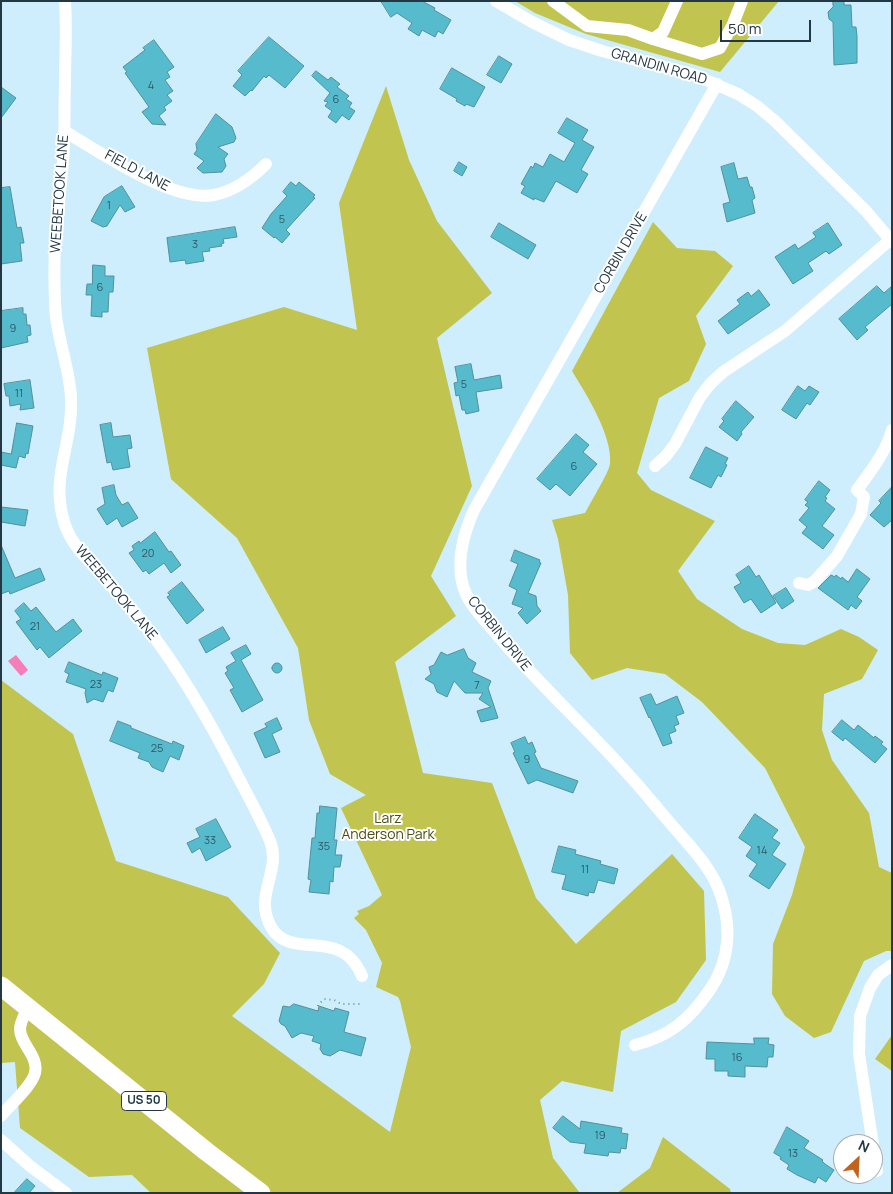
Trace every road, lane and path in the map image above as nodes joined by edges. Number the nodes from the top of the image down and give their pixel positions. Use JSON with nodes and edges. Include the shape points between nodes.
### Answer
{"nodes":[{"id":1,"x":66,"y":1,"type":"edge"},
{"id":2,"x":496,"y":1,"type":"edge"},
{"id":3,"x":677,"y":1,"type":"edge"},
{"id":4,"x":742,"y":1,"type":"edge"},
{"id":5,"x":555,"y":2,"type":"edge"},
{"id":6,"x":653,"y":40,"type":"junction"},
{"id":7,"x":717,"y":84,"type":"junction"},
{"id":8,"x":64,"y":131,"type":"junction"},
{"id":9,"x":266,"y":164,"type":"dead end"},
{"id":10,"x":891,"y":241,"type":"edge"},
{"id":11,"x":892,"y":430,"type":"edge"},
{"id":12,"x":655,"y":466,"type":"dead end"},
{"id":13,"x":799,"y":583,"type":"dead end"},
{"id":14,"x":892,"y":965,"type":"edge"},
{"id":15,"x":362,"y":976,"type":"dead end"},
{"id":16,"x":1,"y":986,"type":"edge"},
{"id":17,"x":360,"y":1004,"type":"dead end"},
{"id":18,"x":28,"y":1008,"type":"junction"},
{"id":19,"x":318,"y":1011,"type":"dead end"},
{"id":20,"x":635,"y":1045,"type":"dead end"},
{"id":21,"x":1,"y":1116,"type":"edge"},
{"id":22,"x":871,"y":1134,"type":"edge"},
{"id":23,"x":1,"y":1140,"type":"edge"},
{"id":24,"x":66,"y":1193,"type":"edge"},
{"id":25,"x":261,"y":1193,"type":"edge"}],
"edges":[{"from":1,"to":8,"type":"street","name":"WEEBETOOK LANE"},
{"from":2,"to":7,"type":"street","name":"GRANDIN ROAD","via":[[569,40]]},
{"from":3,"to":6,"type":"street","via":[[663,32]]},
{"from":4,"to":6,"type":"street","via":[[720,48],[702,54]]},
{"from":5,"to":6,"type":"street","via":[[587,26],[628,30]]},
{"from":7,"to":10,"type":"street","name":"GRANDIN ROAD","via":[[775,120],[866,211]]},
{"from":7,"to":20,"type":"street","name":"CORBIN DRIVE","via":[[474,510],[465,534],[461,559],[466,593],[476,610],[520,662],[628,773],[702,860],[718,890],[728,934],[726,957],[712,988],[674,1029],[650,1042]]},
{"from":8,"to":9,"type":"street","name":"FIELD LANE","via":[[159,185],[180,192],[212,195],[228,190]]},
{"from":8,"to":15,"type":"street","name":"WEEBETOOK LANE","via":[[56,227],[55,303],[72,400],[71,424],[58,486],[65,523],[80,552],[126,602],[163,650],[205,716],[249,798],[273,852],[274,861],[264,900],[265,914],[271,926],[288,941],[339,949],[357,964]]},
{"from":10,"to":12,"type":"street","via":[[785,331],[711,384],[700,397],[675,444]]},
{"from":11,"to":13,"type":"street","via":[[878,462],[857,490],[864,497],[861,514],[837,556],[814,581],[808,585]]},
{"from":14,"to":22,"type":"street","via":[[878,975],[860,1016],[859,1054]]},
{"from":16,"to":18,"type":"highway","number":"US 50"},
{"from":17,"to":19,"type":"path","via":[[341,1004],[324,999],[318,1005]]},
{"from":18,"to":21,"type":"street","via":[[20,1030],[35,1070],[30,1082]]},
{"from":18,"to":25,"type":"highway","number":"US 50"},
{"from":23,"to":24,"type":"street"}]}
